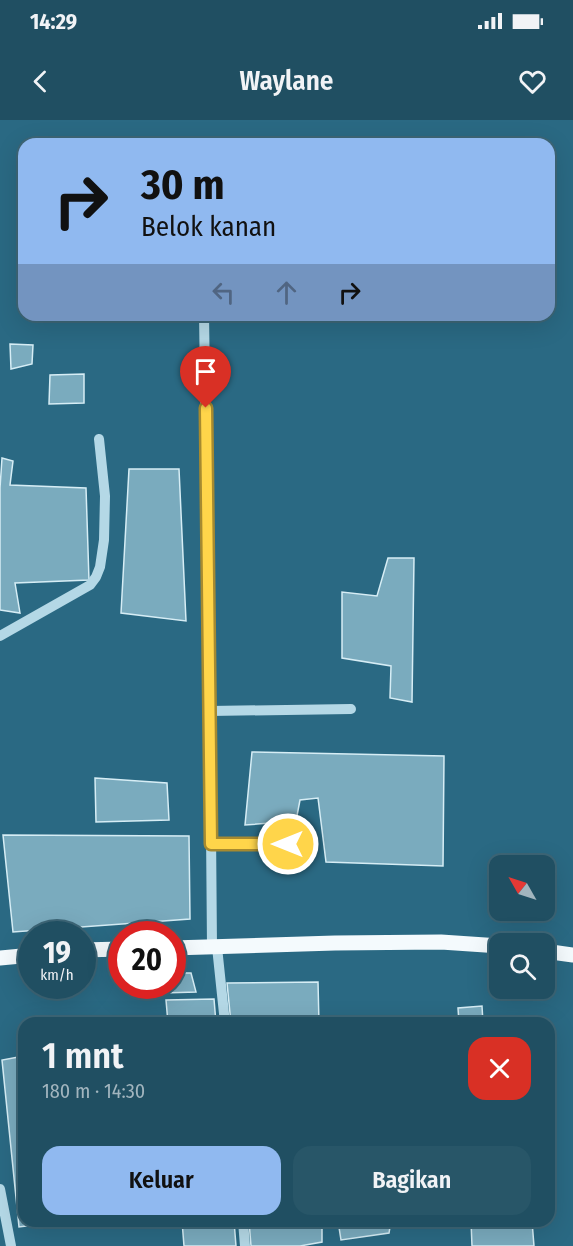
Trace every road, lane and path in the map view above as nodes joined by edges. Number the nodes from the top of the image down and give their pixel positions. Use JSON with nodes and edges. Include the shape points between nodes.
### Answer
{"nodes":[{"id":1,"x":204,"y":321,"type":"edge"},
{"id":2,"x":99,"y":439,"type":"dead end"},
{"id":3,"x":0,"y":636,"type":"edge"},
{"id":4,"x":351,"y":709,"type":"dead end"},
{"id":5,"x":210,"y":711,"type":"junction"},
{"id":6,"x":211,"y":844,"type":"junction"},
{"id":7,"x":308,"y":845,"type":"dead end"},
{"id":8,"x":489,"y":945,"type":"edge"},
{"id":9,"x":215,"y":947,"type":"junction"},
{"id":10,"x":186,"y":948,"type":"edge"},
{"id":11,"x":555,"y":953,"type":"edge"},
{"id":12,"x":573,"y":955,"type":"edge"},
{"id":13,"x":18,"y":956,"type":"edge"},
{"id":14,"x":0,"y":958,"type":"edge"},
{"id":15,"x":224,"y":1017,"type":"edge"},
{"id":16,"x":0,"y":1189,"type":"edge"},
{"id":17,"x":243,"y":1227,"type":"edge"},
{"id":18,"x":11,"y":1246,"type":"edge"},
{"id":19,"x":245,"y":1246,"type":"edge"}],
"edges":[{"from":1,"to":5,"type":"street"},
{"from":2,"to":3,"type":"street","via":[[105,496],[104,540],[96,577],[90,585]]},
{"from":4,"to":5,"type":"street"},
{"from":5,"to":6,"type":"street"},
{"from":6,"to":7,"type":"street"},
{"from":6,"to":9,"type":"street"},
{"from":8,"to":9,"type":"main road","via":[[431,942]]},
{"from":9,"to":10,"type":"main road"},
{"from":9,"to":15,"type":"street"},
{"from":11,"to":12,"type":"main road"},
{"from":13,"to":14,"type":"main road"},
{"from":16,"to":18,"type":"street"},
{"from":17,"to":19,"type":"street"}]}
